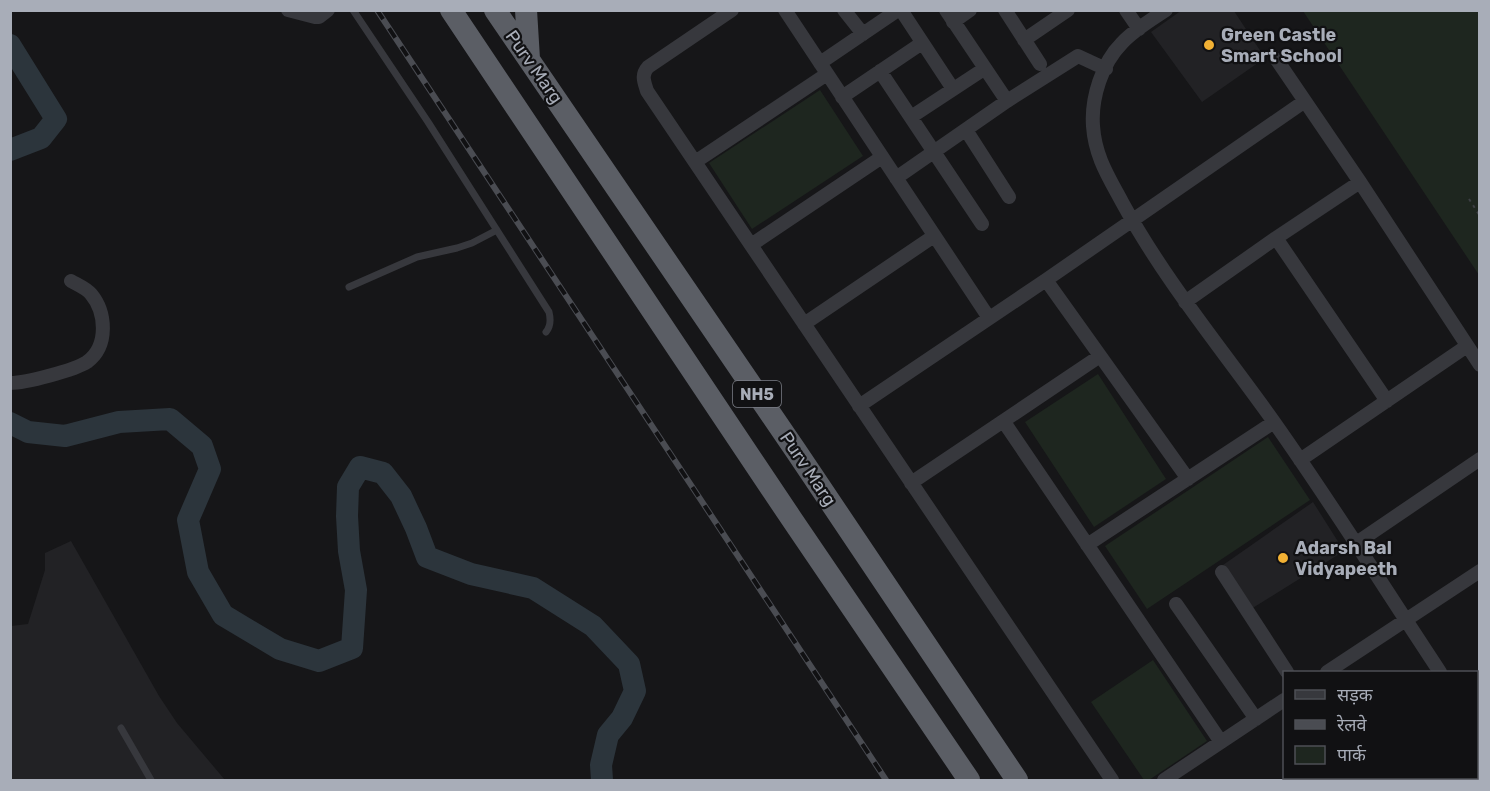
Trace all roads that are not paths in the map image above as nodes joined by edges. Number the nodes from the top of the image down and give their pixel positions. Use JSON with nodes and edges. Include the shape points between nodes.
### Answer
{"nodes":[{"id":1,"x":288,"y":10,"type":"edge"},
{"id":2,"x":328,"y":10,"type":"edge"},
{"id":3,"x":353,"y":10,"type":"edge"},
{"id":4,"x":451,"y":10,"type":"edge"},
{"id":5,"x":495,"y":10,"type":"edge"},
{"id":6,"x":526,"y":10,"type":"edge"},
{"id":7,"x":732,"y":10,"type":"edge"},
{"id":8,"x":785,"y":10,"type":"edge"},
{"id":9,"x":844,"y":10,"type":"edge"},
{"id":10,"x":899,"y":10,"type":"edge"},
{"id":11,"x":970,"y":10,"type":"edge"},
{"id":12,"x":1005,"y":10,"type":"edge"},
{"id":13,"x":1068,"y":10,"type":"edge"},
{"id":14,"x":1126,"y":10,"type":"edge"},
{"id":15,"x":1166,"y":10,"type":"edge"},
{"id":16,"x":950,"y":16,"type":"edge"},
{"id":17,"x":1138,"y":29,"type":"junction"},
{"id":18,"x":863,"y":34,"type":"junction"},
{"id":19,"x":1024,"y":40,"type":"junction"},
{"id":20,"x":922,"y":43,"type":"junction"},
{"id":21,"x":529,"y":59,"type":"junction"},
{"id":22,"x":1277,"y":60,"type":"dead end"},
{"id":23,"x":1040,"y":64,"type":"dead end"},
{"id":24,"x":823,"y":68,"type":"junction"},
{"id":25,"x":984,"y":69,"type":"junction"},
{"id":26,"x":1106,"y":69,"type":"junction"},
{"id":27,"x":880,"y":71,"type":"junction"},
{"id":28,"x":953,"y":89,"type":"junction"},
{"id":29,"x":842,"y":97,"type":"junction"},
{"id":30,"x":1305,"y":100,"type":"junction"},
{"id":31,"x":1007,"y":101,"type":"junction"},
{"id":32,"x":911,"y":117,"type":"junction"},
{"id":33,"x":966,"y":130,"type":"junction"},
{"id":34,"x":935,"y":152,"type":"junction"},
{"id":35,"x":882,"y":157,"type":"junction"},
{"id":36,"x":695,"y":162,"type":"junction"},
{"id":37,"x":896,"y":178,"type":"junction"},
{"id":38,"x":1360,"y":182,"type":"junction"},
{"id":39,"x":1010,"y":197,"type":"dead end"},
{"id":40,"x":1132,"y":220,"type":"junction"},
{"id":41,"x":982,"y":224,"type":"dead end"},
{"id":42,"x":496,"y":230,"type":"junction"},
{"id":43,"x":934,"y":236,"type":"junction"},
{"id":44,"x":1276,"y":237,"type":"junction"},
{"id":45,"x":751,"y":245,"type":"junction"},
{"id":46,"x":1046,"y":280,"type":"junction"},
{"id":47,"x":71,"y":281,"type":"dead end"},
{"id":48,"x":349,"y":287,"type":"dead end"},
{"id":49,"x":1185,"y":302,"type":"junction"},
{"id":50,"x":989,"y":318,"type":"junction"},
{"id":51,"x":804,"y":324,"type":"junction"},
{"id":52,"x":546,"y":332,"type":"dead end"},
{"id":53,"x":1467,"y":346,"type":"junction"},
{"id":54,"x":1100,"y":356,"type":"junction"},
{"id":55,"x":1479,"y":365,"type":"edge"},
{"id":56,"x":10,"y":383,"type":"edge"},
{"id":57,"x":1387,"y":401,"type":"junction"},
{"id":58,"x":859,"y":406,"type":"junction"},
{"id":59,"x":1004,"y":422,"type":"junction"},
{"id":60,"x":1274,"y":422,"type":"junction"},
{"id":61,"x":1479,"y":459,"type":"edge"},
{"id":62,"x":1300,"y":460,"type":"junction"},
{"id":63,"x":1188,"y":479,"type":"junction"},
{"id":64,"x":911,"y":483,"type":"junction"},
{"id":65,"x":1355,"y":543,"type":"junction"},
{"id":66,"x":1088,"y":545,"type":"junction"},
{"id":67,"x":1479,"y":571,"type":"edge"},
{"id":68,"x":1221,"y":572,"type":"dead end"},
{"id":69,"x":1176,"y":604,"type":"dead end"},
{"id":70,"x":1406,"y":620,"type":"junction"},
{"id":71,"x":1286,"y":671,"type":"edge"},
{"id":72,"x":1329,"y":671,"type":"edge"},
{"id":73,"x":1439,"y":671,"type":"edge"},
{"id":74,"x":1283,"y":701,"type":"edge"},
{"id":75,"x":1256,"y":719,"type":"junction"},
{"id":76,"x":121,"y":728,"type":"dead end"},
{"id":77,"x":1221,"y":742,"type":"junction"},
{"id":78,"x":151,"y":780,"type":"edge"},
{"id":79,"x":969,"y":780,"type":"edge"},
{"id":80,"x":1017,"y":780,"type":"edge"},
{"id":81,"x":1112,"y":780,"type":"edge"},
{"id":82,"x":1164,"y":780,"type":"edge"}],
"edges":[{"from":1,"to":2,"type":"street","via":[[319,17]]},
{"from":3,"to":42,"type":"lane"},
{"from":4,"to":79,"type":"highway","name":"Purv Marg","number":"NH5"},
{"from":5,"to":21,"type":"highway","name":"Purv Marg","number":"NH5"},
{"from":6,"to":21,"type":"highway"},
{"from":7,"to":36,"type":"street","via":[[648,67],[643,76],[646,91]]},
{"from":8,"to":24,"type":"street"},
{"from":9,"to":18,"type":"street"},
{"from":10,"to":18,"type":"street"},
{"from":10,"to":20,"type":"street"},
{"from":11,"to":16,"type":"street"},
{"from":12,"to":19,"type":"street"},
{"from":13,"to":19,"type":"street"},
{"from":14,"to":17,"type":"street"},
{"from":15,"to":17,"type":"street"},
{"from":16,"to":25,"type":"street"},
{"from":17,"to":26,"type":"street","via":[[1113,54]]},
{"from":18,"to":24,"type":"street"},
{"from":19,"to":23,"type":"street"},
{"from":20,"to":27,"type":"street"},
{"from":20,"to":28,"type":"street"},
{"from":21,"to":80,"type":"highway","name":"Purv Marg","number":"NH5"},
{"from":22,"to":30,"type":"street"},
{"from":24,"to":29,"type":"street"},
{"from":24,"to":36,"type":"street"},
{"from":25,"to":28,"type":"street"},
{"from":25,"to":31,"type":"street"},
{"from":26,"to":31,"type":"street","via":[[1078,56]]},
{"from":26,"to":40,"type":"street","via":[[1094,98],[1095,140],[1100,161]]},
{"from":27,"to":29,"type":"street"},
{"from":27,"to":32,"type":"street"},
{"from":28,"to":32,"type":"street"},
{"from":29,"to":35,"type":"street"},
{"from":30,"to":38,"type":"street"},
{"from":30,"to":40,"type":"street"},
{"from":31,"to":33,"type":"street"},
{"from":32,"to":34,"type":"street"},
{"from":33,"to":34,"type":"street"},
{"from":33,"to":39,"type":"street"},
{"from":34,"to":37,"type":"street"},
{"from":34,"to":41,"type":"street"},
{"from":35,"to":37,"type":"street"},
{"from":35,"to":45,"type":"street"},
{"from":36,"to":45,"type":"street"},
{"from":37,"to":43,"type":"street"},
{"from":38,"to":44,"type":"street"},
{"from":38,"to":53,"type":"street"},
{"from":40,"to":46,"type":"street"},
{"from":40,"to":49,"type":"street"},
{"from":42,"to":48,"type":"lane","via":[[457,248],[417,256]]},
{"from":42,"to":52,"type":"lane","via":[[549,312],[551,323]]},
{"from":43,"to":50,"type":"street"},
{"from":43,"to":51,"type":"street"},
{"from":44,"to":49,"type":"street"},
{"from":44,"to":57,"type":"street"},
{"from":45,"to":51,"type":"street"},
{"from":46,"to":50,"type":"street"},
{"from":46,"to":54,"type":"street"},
{"from":47,"to":56,"type":"street","via":[[88,291],[98,304],[102,334],[97,351],[80,366]]},
{"from":49,"to":60,"type":"street"},
{"from":50,"to":58,"type":"street"},
{"from":51,"to":58,"type":"street"},
{"from":53,"to":55,"type":"street"},
{"from":53,"to":57,"type":"street"},
{"from":54,"to":59,"type":"street"},
{"from":54,"to":63,"type":"street"},
{"from":57,"to":62,"type":"street"},
{"from":58,"to":64,"type":"street"},
{"from":59,"to":64,"type":"street"},
{"from":59,"to":66,"type":"street"},
{"from":60,"to":62,"type":"street"},
{"from":60,"to":63,"type":"street"},
{"from":61,"to":65,"type":"street"},
{"from":62,"to":65,"type":"street"},
{"from":63,"to":66,"type":"street"},
{"from":64,"to":81,"type":"street"},
{"from":65,"to":70,"type":"street"},
{"from":66,"to":77,"type":"street"},
{"from":67,"to":70,"type":"street"},
{"from":68,"to":71,"type":"street"},
{"from":69,"to":75,"type":"street"},
{"from":70,"to":72,"type":"street"},
{"from":70,"to":73,"type":"street"},
{"from":74,"to":75,"type":"street"},
{"from":75,"to":77,"type":"street"},
{"from":76,"to":78,"type":"lane"},
{"from":77,"to":82,"type":"street"}]}
